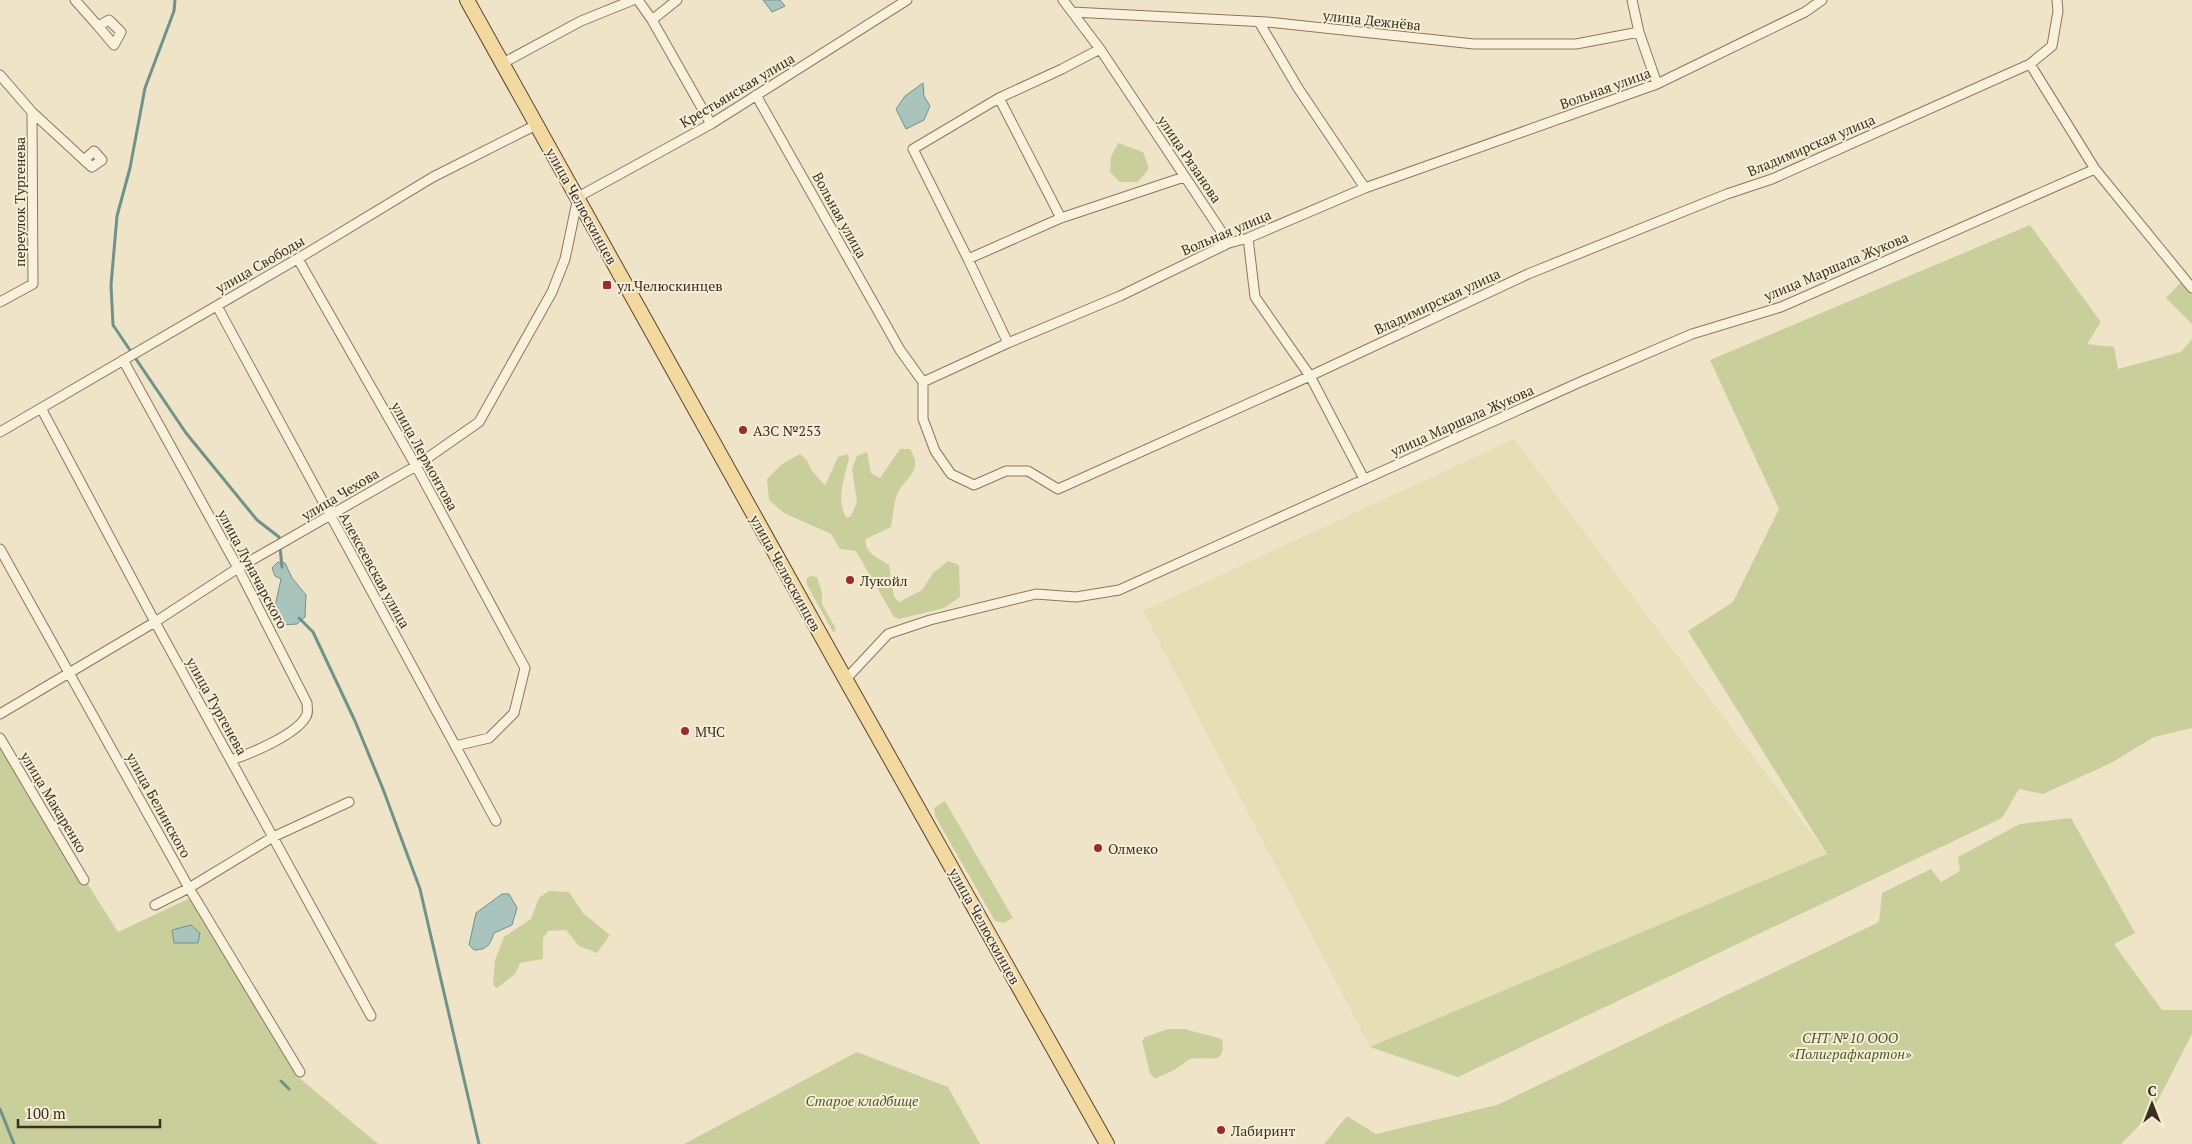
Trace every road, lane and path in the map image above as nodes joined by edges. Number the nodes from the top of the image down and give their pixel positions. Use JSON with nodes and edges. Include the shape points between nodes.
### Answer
{"nodes":[{"id":1,"x":74,"y":0,"type":"edge"},
{"id":2,"x":467,"y":0,"type":"edge"},
{"id":3,"x":633,"y":0,"type":"edge"},
{"id":4,"x":638,"y":0,"type":"edge"},
{"id":5,"x":677,"y":0,"type":"edge"},
{"id":6,"x":907,"y":0,"type":"edge"},
{"id":7,"x":1063,"y":0,"type":"edge"},
{"id":8,"x":1632,"y":0,"type":"edge"},
{"id":9,"x":1822,"y":0,"type":"edge"},
{"id":10,"x":2057,"y":0,"type":"edge"},
{"id":11,"x":1072,"y":12,"type":"junction"},
{"id":12,"x":652,"y":20,"type":"junction"},
{"id":13,"x":1259,"y":22,"type":"junction"},
{"id":14,"x":98,"y":26,"type":"dead end"},
{"id":15,"x":1639,"y":32,"type":"junction"},
{"id":16,"x":1100,"y":49,"type":"junction"},
{"id":17,"x":502,"y":63,"type":"junction"},
{"id":18,"x":2030,"y":64,"type":"junction"},
{"id":19,"x":0,"y":75,"type":"edge"},
{"id":20,"x":1657,"y":84,"type":"junction"},
{"id":21,"x":756,"y":95,"type":"junction"},
{"id":22,"x":999,"y":98,"type":"junction"},
{"id":23,"x":32,"y":112,"type":"junction"},
{"id":24,"x":711,"y":124,"type":"junction"},
{"id":25,"x":536,"y":125,"type":"junction"},
{"id":26,"x":84,"y":160,"type":"dead end"},
{"id":27,"x":2095,"y":169,"type":"junction"},
{"id":28,"x":1184,"y":177,"type":"junction"},
{"id":29,"x":1365,"y":188,"type":"junction"},
{"id":30,"x":578,"y":197,"type":"junction"},
{"id":31,"x":1061,"y":218,"type":"junction"},
{"id":32,"x":1248,"y":238,"type":"junction"},
{"id":33,"x":1229,"y":243,"type":"junction"},
{"id":34,"x":298,"y":259,"type":"junction"},
{"id":35,"x":968,"y":259,"type":"junction"},
{"id":36,"x":2192,"y":288,"type":"edge"},
{"id":37,"x":0,"y":302,"type":"edge"},
{"id":38,"x":217,"y":306,"type":"junction"},
{"id":39,"x":1008,"y":343,"type":"junction"},
{"id":40,"x":123,"y":360,"type":"junction"},
{"id":41,"x":1310,"y":376,"type":"junction"},
{"id":42,"x":923,"y":382,"type":"junction"},
{"id":43,"x":41,"y":408,"type":"junction"},
{"id":44,"x":0,"y":432,"type":"edge"},
{"id":45,"x":416,"y":466,"type":"junction"},
{"id":46,"x":1364,"y":479,"type":"junction"},
{"id":47,"x":330,"y":517,"type":"junction"},
{"id":48,"x":0,"y":549,"type":"edge"},
{"id":49,"x":238,"y":568,"type":"junction"},
{"id":50,"x":155,"y":622,"type":"junction"},
{"id":51,"x":70,"y":672,"type":"junction"},
{"id":52,"x":846,"y":679,"type":"junction"},
{"id":53,"x":0,"y":714,"type":"edge"},
{"id":54,"x":0,"y":738,"type":"edge"},
{"id":55,"x":455,"y":746,"type":"junction"},
{"id":56,"x":231,"y":760,"type":"junction"},
{"id":57,"x":349,"y":802,"type":"dead end"},
{"id":58,"x":496,"y":821,"type":"dead end"},
{"id":59,"x":273,"y":837,"type":"junction"},
{"id":60,"x":84,"y":880,"type":"dead end"},
{"id":61,"x":189,"y":888,"type":"junction"},
{"id":62,"x":155,"y":905,"type":"dead end"},
{"id":63,"x":371,"y":1016,"type":"dead end"},
{"id":64,"x":300,"y":1072,"type":"dead end"},
{"id":65,"x":1107,"y":1144,"type":"edge"}],
"edges":[{"from":1,"to":14,"type":"street"},
{"from":2,"to":17,"type":"main road","name":"улица Челюскинцев"},
{"from":3,"to":17,"type":"street","via":[[581,21]]},
{"from":4,"to":12,"type":"street"},
{"from":5,"to":12,"type":"street"},
{"from":6,"to":21,"type":"street","name":"Крестьянская улица"},
{"from":7,"to":11,"type":"street","name":"улица Рязанова"},
{"from":8,"to":15,"type":"street"},
{"from":9,"to":20,"type":"street","name":"Вольная улица","via":[[1805,12]]},
{"from":10,"to":18,"type":"street","name":"Владимирская улица","via":[[2052,46]]},
{"from":11,"to":13,"type":"street","name":"улица Дежнёва"},
{"from":11,"to":16,"type":"street","name":"улица Рязанова"},
{"from":12,"to":24,"type":"street"},
{"from":13,"to":15,"type":"street","name":"улица Дежнёва","via":[[1474,44],[1576,44]]},
{"from":13,"to":29,"type":"street","via":[[1298,88]]},
{"from":15,"to":20,"type":"street"},
{"from":16,"to":22,"type":"street"},
{"from":16,"to":28,"type":"street","name":"улица Рязанова"},
{"from":17,"to":25,"type":"main road","name":"улица Челюскинцев"},
{"from":18,"to":27,"type":"street"},
{"from":18,"to":41,"type":"street","name":"Владимирская улица","via":[[1772,179],[1528,274]]},
{"from":19,"to":23,"type":"street"},
{"from":20,"to":29,"type":"street","name":"Вольная улица"},
{"from":21,"to":24,"type":"street","name":"Крестьянская улица"},
{"from":21,"to":42,"type":"street","name":"Вольная улица","via":[[900,350]]},
{"from":22,"to":31,"type":"street"},
{"from":22,"to":35,"type":"street","via":[[913,149]]},
{"from":23,"to":26,"type":"street"},
{"from":23,"to":37,"type":"street","name":"переулок Тургенева","via":[[33,284]]},
{"from":24,"to":30,"type":"street","name":"Крестьянская улица"},
{"from":25,"to":30,"type":"main road","name":"улица Челюскинцев"},
{"from":25,"to":34,"type":"street","name":"улица Свободы","via":[[433,177]]},
{"from":27,"to":36,"type":"street"},
{"from":27,"to":46,"type":"street","name":"улица Маршала Жукова","via":[[1781,307],[1692,334]]},
{"from":28,"to":31,"type":"street"},
{"from":28,"to":33,"type":"street","name":"улица Рязанова"},
{"from":29,"to":32,"type":"street","name":"Вольная улица"},
{"from":30,"to":45,"type":"street","name":"улица Чехова","via":[[565,259],[552,292],[479,422]]},
{"from":30,"to":52,"type":"main road","name":"улица Челюскинцев"},
{"from":31,"to":35,"type":"street"},
{"from":32,"to":33,"type":"street"},
{"from":32,"to":41,"type":"street","via":[[1255,297]]},
{"from":33,"to":39,"type":"street","name":"Вольная улица","via":[[1120,296]]},
{"from":34,"to":38,"type":"street","name":"улица Свободы"},
{"from":34,"to":45,"type":"street","name":"улица Лермонтова"},
{"from":35,"to":39,"type":"street"},
{"from":38,"to":40,"type":"street","name":"улица Свободы"},
{"from":38,"to":47,"type":"street","name":"Алексеевская улица"},
{"from":39,"to":42,"type":"street","name":"Вольная улица"},
{"from":40,"to":43,"type":"street","name":"улица Свободы"},
{"from":40,"to":49,"type":"street","name":"улица Луначарского"},
{"from":41,"to":42,"type":"street","name":"Владимирская улица","via":[[1058,489],[1028,470],[1006,472],[974,485],[951,474],[935,451],[923,419]]},
{"from":41,"to":46,"type":"street"},
{"from":43,"to":44,"type":"street","name":"улица Свободы"},
{"from":43,"to":50,"type":"street","name":"улица Тургенева"},
{"from":45,"to":47,"type":"street","name":"улица Чехова"},
{"from":45,"to":55,"type":"street","name":"улица Лермонтова","via":[[525,668],[514,713],[490,738]]},
{"from":46,"to":52,"type":"street","name":"улица Маршала Жукова","via":[[1119,590],[1076,597],[1036,594],[930,620],[888,634]]},
{"from":47,"to":49,"type":"street","name":"улица Чехова"},
{"from":47,"to":55,"type":"street","name":"Алексеевская улица"},
{"from":48,"to":51,"type":"street","name":"улица Белинского"},
{"from":49,"to":50,"type":"street","name":"улица Чехова"},
{"from":49,"to":56,"type":"street","name":"улица Луначарского","via":[[307,703],[308,712],[305,719],[287,734],[252,754]]},
{"from":50,"to":51,"type":"street","name":"улица Чехова"},
{"from":50,"to":56,"type":"street","name":"улица Тургенева"},
{"from":51,"to":53,"type":"street","name":"улица Чехова"},
{"from":51,"to":61,"type":"street","name":"улица Белинского"},
{"from":52,"to":65,"type":"main road","name":"улица Челюскинцев"},
{"from":54,"to":60,"type":"street","name":"улица Макаренко"},
{"from":55,"to":58,"type":"street","name":"Алексеевская улица"},
{"from":56,"to":59,"type":"street","name":"улица Тургенева"},
{"from":57,"to":59,"type":"street"},
{"from":59,"to":61,"type":"street"},
{"from":59,"to":63,"type":"street","name":"улица Тургенева"},
{"from":61,"to":62,"type":"street"},
{"from":61,"to":64,"type":"street","name":"улица Белинского"}]}
